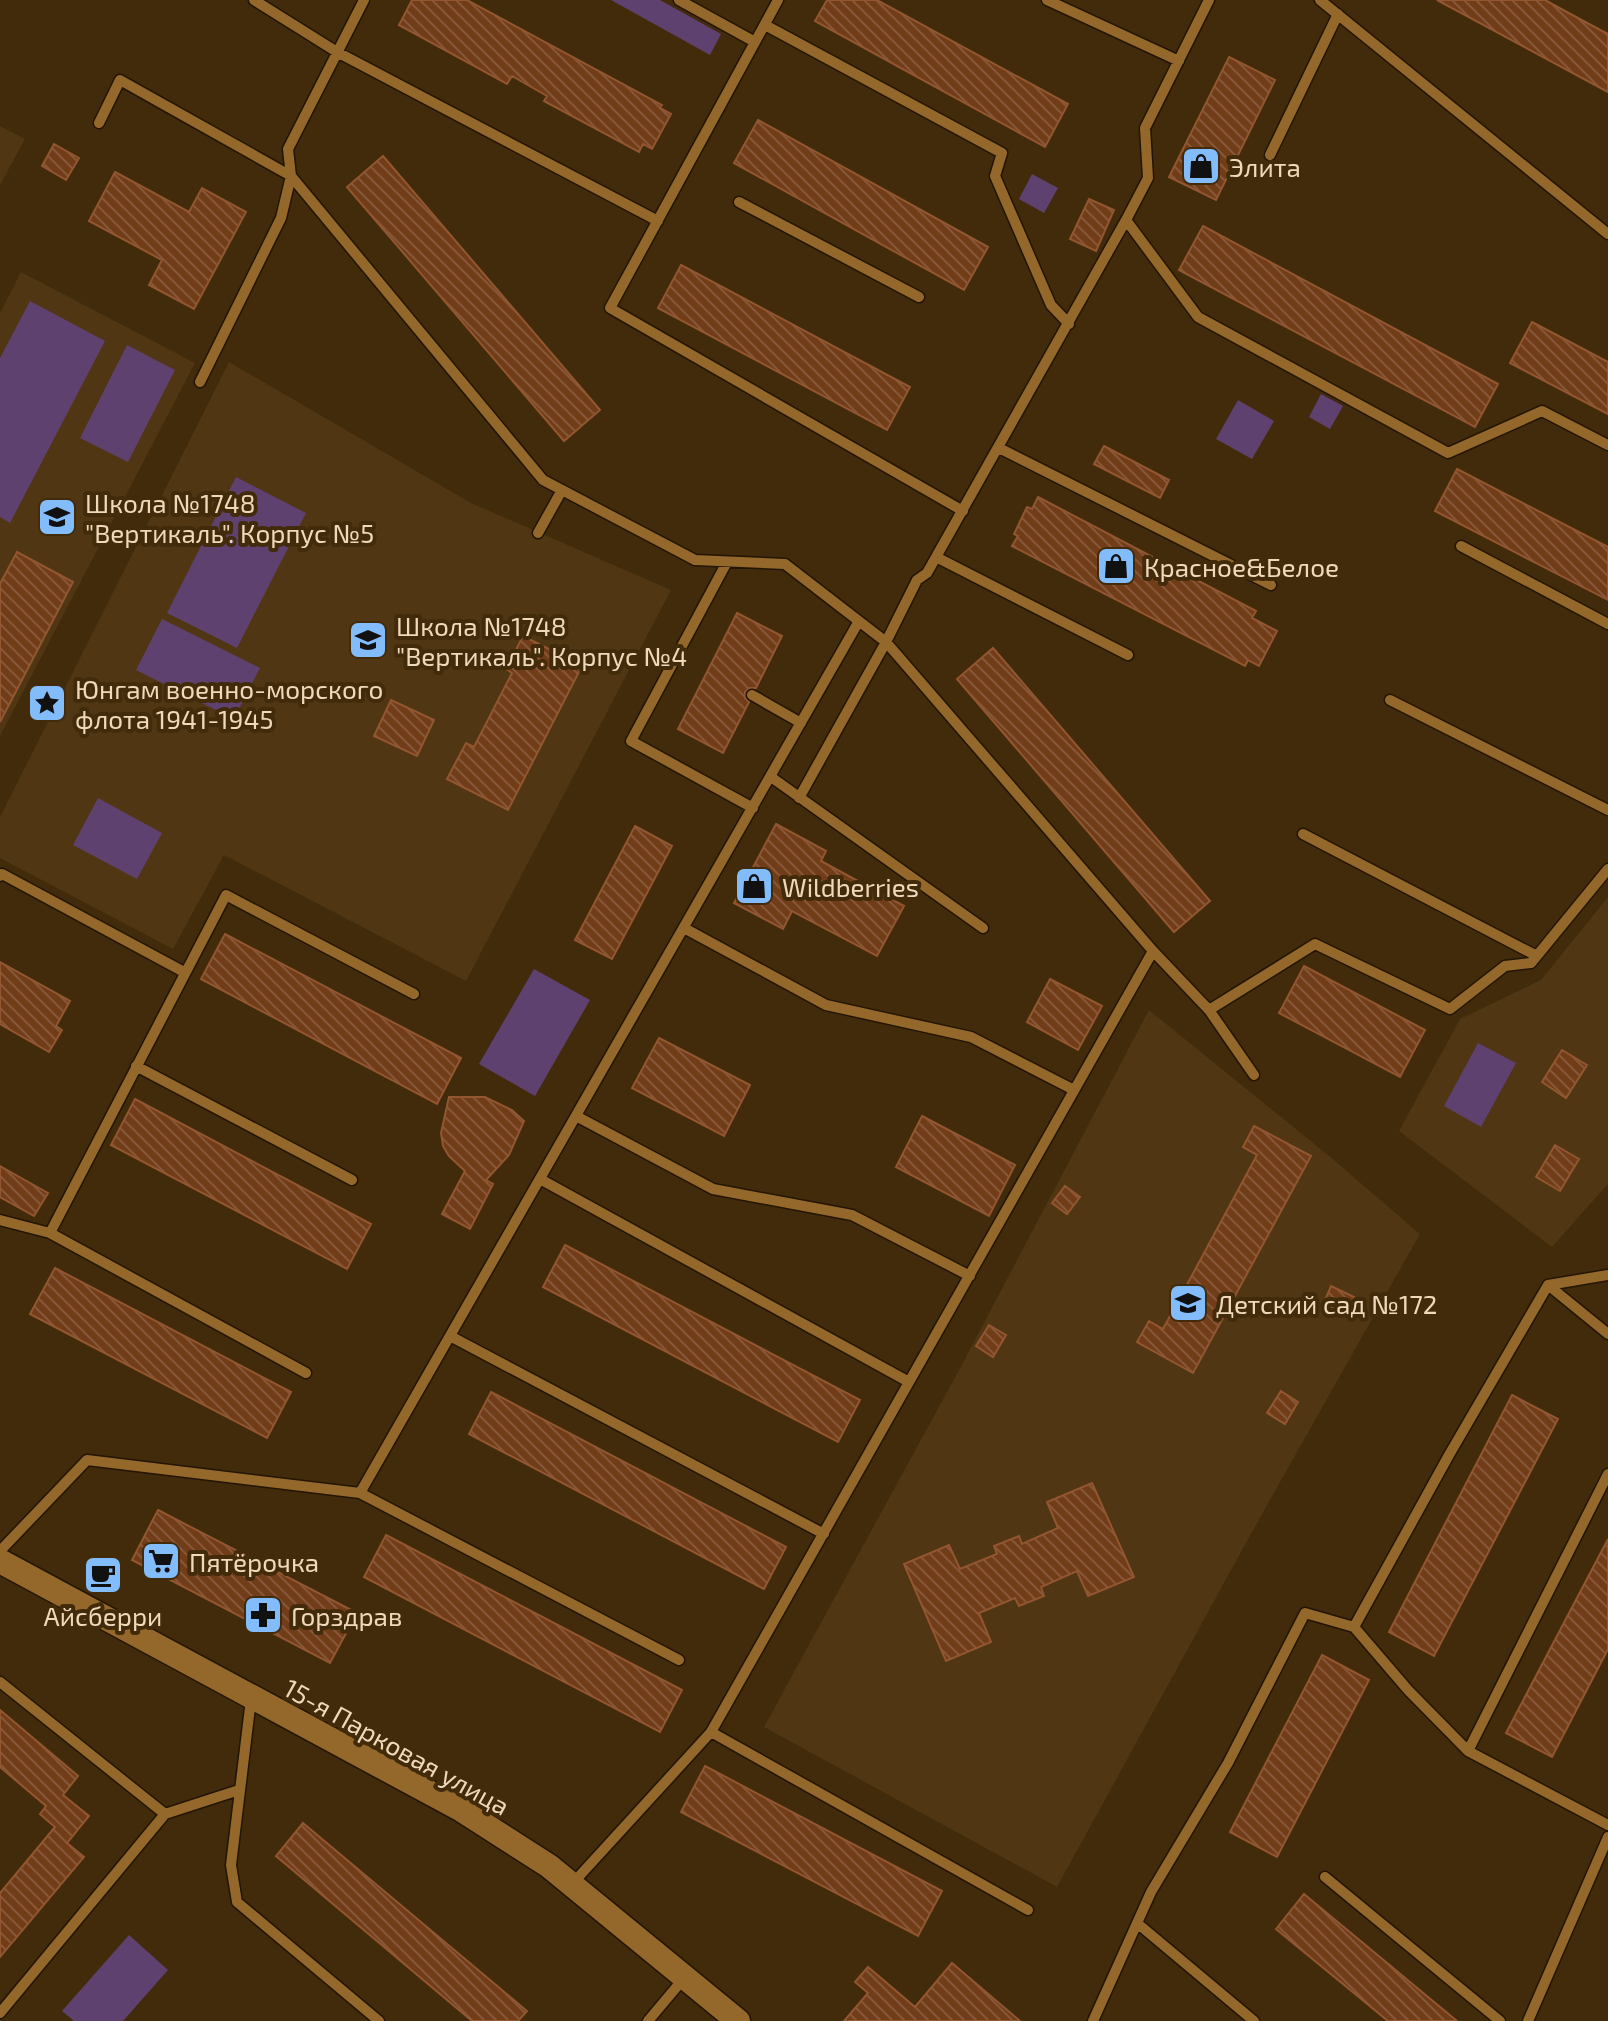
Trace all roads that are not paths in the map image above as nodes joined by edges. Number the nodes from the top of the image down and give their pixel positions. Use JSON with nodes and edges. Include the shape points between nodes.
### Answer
{"nodes":[{"id":1,"x":254,"y":0,"type":"edge"},
{"id":2,"x":364,"y":0,"type":"edge"},
{"id":3,"x":679,"y":0,"type":"edge"},
{"id":4,"x":778,"y":0,"type":"edge"},
{"id":5,"x":1047,"y":0,"type":"edge"},
{"id":6,"x":1209,"y":0,"type":"edge"},
{"id":7,"x":1320,"y":0,"type":"edge"},
{"id":8,"x":1338,"y":14,"type":"junction"},
{"id":9,"x":765,"y":25,"type":"junction"},
{"id":10,"x":755,"y":42,"type":"junction"},
{"id":11,"x":337,"y":52,"type":"junction"},
{"id":12,"x":1179,"y":61,"type":"junction"},
{"id":13,"x":99,"y":123,"type":"dead end"},
{"id":14,"x":1270,"y":155,"type":"dead end"},
{"id":15,"x":291,"y":176,"type":"junction"},
{"id":16,"x":739,"y":202,"type":"dead end"},
{"id":17,"x":1126,"y":220,"type":"junction"},
{"id":18,"x":658,"y":221,"type":"junction"},
{"id":19,"x":1608,"y":234,"type":"edge"},
{"id":20,"x":919,"y":297,"type":"dead end"},
{"id":21,"x":1069,"y":324,"type":"junction"},
{"id":22,"x":200,"y":382,"type":"dead end"},
{"id":23,"x":1608,"y":445,"type":"edge"},
{"id":24,"x":999,"y":448,"type":"junction"},
{"id":25,"x":562,"y":490,"type":"junction"},
{"id":26,"x":963,"y":511,"type":"junction"},
{"id":27,"x":538,"y":533,"type":"dead end"},
{"id":28,"x":1461,"y":546,"type":"dead end"},
{"id":29,"x":936,"y":557,"type":"junction"},
{"id":30,"x":727,"y":562,"type":"junction"},
{"id":31,"x":1271,"y":585,"type":"dead end"},
{"id":32,"x":859,"y":621,"type":"junction"},
{"id":33,"x":1608,"y":624,"type":"edge"},
{"id":34,"x":886,"y":642,"type":"junction"},
{"id":35,"x":1128,"y":655,"type":"dead end"},
{"id":36,"x":752,"y":695,"type":"dead end"},
{"id":37,"x":1390,"y":700,"type":"dead end"},
{"id":38,"x":801,"y":723,"type":"junction"},
{"id":39,"x":771,"y":777,"type":"junction"},
{"id":40,"x":799,"y":798,"type":"junction"},
{"id":41,"x":753,"y":808,"type":"junction"},
{"id":42,"x":1608,"y":810,"type":"edge"},
{"id":43,"x":1303,"y":834,"type":"dead end"},
{"id":44,"x":1608,"y":869,"type":"edge"},
{"id":45,"x":0,"y":876,"type":"edge"},
{"id":46,"x":684,"y":928,"type":"junction"},
{"id":47,"x":983,"y":928,"type":"dead end"},
{"id":48,"x":1153,"y":951,"type":"junction"},
{"id":49,"x":1537,"y":956,"type":"junction"},
{"id":50,"x":184,"y":972,"type":"junction"},
{"id":51,"x":414,"y":994,"type":"dead end"},
{"id":52,"x":1209,"y":1010,"type":"junction"},
{"id":53,"x":136,"y":1066,"type":"junction"},
{"id":54,"x":1254,"y":1075,"type":"dead end"},
{"id":55,"x":1074,"y":1090,"type":"junction"},
{"id":56,"x":576,"y":1116,"type":"junction"},
{"id":57,"x":540,"y":1179,"type":"junction"},
{"id":58,"x":352,"y":1180,"type":"dead end"},
{"id":59,"x":0,"y":1220,"type":"edge"},
{"id":60,"x":50,"y":1233,"type":"junction"},
{"id":61,"x":1608,"y":1275,"type":"edge"},
{"id":62,"x":970,"y":1276,"type":"junction"},
{"id":63,"x":1548,"y":1285,"type":"junction"},
{"id":64,"x":1608,"y":1334,"type":"edge"},
{"id":65,"x":450,"y":1336,"type":"junction"},
{"id":66,"x":306,"y":1373,"type":"dead end"},
{"id":67,"x":909,"y":1382,"type":"junction"},
{"id":68,"x":1608,"y":1474,"type":"edge"},
{"id":69,"x":360,"y":1493,"type":"junction"},
{"id":70,"x":824,"y":1534,"type":"junction"},
{"id":71,"x":0,"y":1551,"type":"edge"},
{"id":72,"x":0,"y":1561,"type":"edge"},
{"id":73,"x":1354,"y":1627,"type":"junction"},
{"id":74,"x":679,"y":1660,"type":"dead end"},
{"id":75,"x":0,"y":1682,"type":"edge"},
{"id":76,"x":251,"y":1697,"type":"junction"},
{"id":77,"x":711,"y":1732,"type":"junction"},
{"id":78,"x":1468,"y":1751,"type":"junction"},
{"id":79,"x":239,"y":1790,"type":"junction"},
{"id":80,"x":165,"y":1814,"type":"junction"},
{"id":81,"x":1608,"y":1825,"type":"edge"},
{"id":82,"x":1608,"y":1837,"type":"edge"},
{"id":83,"x":1325,"y":1877,"type":"dead end"},
{"id":84,"x":571,"y":1885,"type":"junction"},
{"id":85,"x":1028,"y":1910,"type":"dead end"},
{"id":86,"x":1137,"y":1923,"type":"junction"},
{"id":87,"x":685,"y":1977,"type":"junction"},
{"id":88,"x":0,"y":2013,"type":"edge"},
{"id":89,"x":379,"y":2021,"type":"edge"},
{"id":90,"x":648,"y":2021,"type":"edge"},
{"id":91,"x":738,"y":2021,"type":"edge"},
{"id":92,"x":1093,"y":2021,"type":"edge"},
{"id":93,"x":1254,"y":2021,"type":"edge"},
{"id":94,"x":1500,"y":2021,"type":"edge"},
{"id":95,"x":1528,"y":2021,"type":"edge"}],
"edges":[{"from":1,"to":11,"type":"lane"},
{"from":2,"to":11,"type":"lane"},
{"from":3,"to":10,"type":"lane"},
{"from":4,"to":9,"type":"lane"},
{"from":5,"to":12,"type":"lane"},
{"from":6,"to":12,"type":"lane"},
{"from":7,"to":8,"type":"lane"},
{"from":8,"to":14,"type":"lane"},
{"from":8,"to":19,"type":"lane"},
{"from":9,"to":10,"type":"lane"},
{"from":9,"to":21,"type":"lane","via":[[1002,153],[995,176],[1051,305]]},
{"from":10,"to":18,"type":"lane"},
{"from":11,"to":15,"type":"lane","via":[[288,149]]},
{"from":11,"to":18,"type":"lane"},
{"from":12,"to":17,"type":"lane","via":[[1145,128],[1148,178]]},
{"from":13,"to":15,"type":"lane","via":[[120,80]]},
{"from":15,"to":22,"type":"lane","via":[[281,218]]},
{"from":15,"to":25,"type":"lane","via":[[543,480]]},
{"from":16,"to":20,"type":"lane"},
{"from":17,"to":21,"type":"lane"},
{"from":17,"to":23,"type":"lane","via":[[1198,317],[1448,453],[1542,411]]},
{"from":18,"to":26,"type":"lane","via":[[610,308]]},
{"from":21,"to":24,"type":"lane"},
{"from":24,"to":26,"type":"lane"},
{"from":24,"to":31,"type":"lane"},
{"from":25,"to":27,"type":"lane"},
{"from":25,"to":30,"type":"lane","via":[[695,560]]},
{"from":26,"to":29,"type":"lane"},
{"from":28,"to":33,"type":"lane"},
{"from":29,"to":34,"type":"lane","via":[[917,580]]},
{"from":29,"to":35,"type":"lane"},
{"from":30,"to":32,"type":"lane","via":[[785,564]]},
{"from":30,"to":41,"type":"lane","via":[[631,741]]},
{"from":32,"to":34,"type":"lane"},
{"from":32,"to":38,"type":"lane"},
{"from":34,"to":40,"type":"lane"},
{"from":34,"to":48,"type":"lane"},
{"from":36,"to":38,"type":"lane"},
{"from":37,"to":42,"type":"lane"},
{"from":38,"to":39,"type":"lane"},
{"from":39,"to":40,"type":"lane"},
{"from":39,"to":41,"type":"lane"},
{"from":40,"to":47,"type":"lane"},
{"from":41,"to":46,"type":"lane"},
{"from":43,"to":49,"type":"lane"},
{"from":44,"to":49,"type":"lane"},
{"from":45,"to":50,"type":"lane"},
{"from":46,"to":55,"type":"lane","via":[[826,1005],[971,1037]]},
{"from":46,"to":56,"type":"lane"},
{"from":48,"to":52,"type":"lane"},
{"from":48,"to":55,"type":"lane"},
{"from":49,"to":52,"type":"lane","via":[[1531,963],[1505,966],[1450,1009],[1315,944]]},
{"from":50,"to":51,"type":"lane","via":[[226,895]]},
{"from":50,"to":53,"type":"lane"},
{"from":52,"to":54,"type":"lane"},
{"from":53,"to":58,"type":"lane"},
{"from":53,"to":60,"type":"lane"},
{"from":55,"to":62,"type":"lane"},
{"from":56,"to":57,"type":"lane"},
{"from":56,"to":62,"type":"lane","via":[[713,1189],[852,1215]]},
{"from":57,"to":65,"type":"lane"},
{"from":57,"to":67,"type":"lane"},
{"from":59,"to":60,"type":"lane"},
{"from":60,"to":66,"type":"lane"},
{"from":61,"to":63,"type":"lane"},
{"from":62,"to":67,"type":"lane"},
{"from":63,"to":64,"type":"lane"},
{"from":63,"to":73,"type":"lane"},
{"from":65,"to":69,"type":"lane"},
{"from":65,"to":70,"type":"lane"},
{"from":67,"to":70,"type":"lane"},
{"from":68,"to":78,"type":"lane"},
{"from":69,"to":71,"type":"lane","via":[[87,1460]]},
{"from":69,"to":74,"type":"lane"},
{"from":70,"to":77,"type":"lane"},
{"from":72,"to":76,"type":"street","name":"15-я Парковая улица"},
{"from":73,"to":78,"type":"lane"},
{"from":73,"to":86,"type":"lane","via":[[1305,1613]]},
{"from":75,"to":80,"type":"lane"},
{"from":76,"to":79,"type":"lane"},
{"from":76,"to":84,"type":"street","name":"15-я Парковая улица","via":[[460,1809]]},
{"from":77,"to":84,"type":"lane"},
{"from":77,"to":85,"type":"lane"},
{"from":78,"to":81,"type":"lane"},
{"from":79,"to":80,"type":"lane"},
{"from":79,"to":89,"type":"lane","via":[[231,1865],[237,1902]]},
{"from":80,"to":88,"type":"lane"},
{"from":82,"to":95,"type":"lane"},
{"from":83,"to":94,"type":"lane"},
{"from":84,"to":87,"type":"street","name":"15-я Парковая улица"},
{"from":86,"to":92,"type":"lane"},
{"from":86,"to":93,"type":"lane"},
{"from":87,"to":90,"type":"lane"},
{"from":87,"to":91,"type":"street","name":"15-я Парковая улица"}]}
